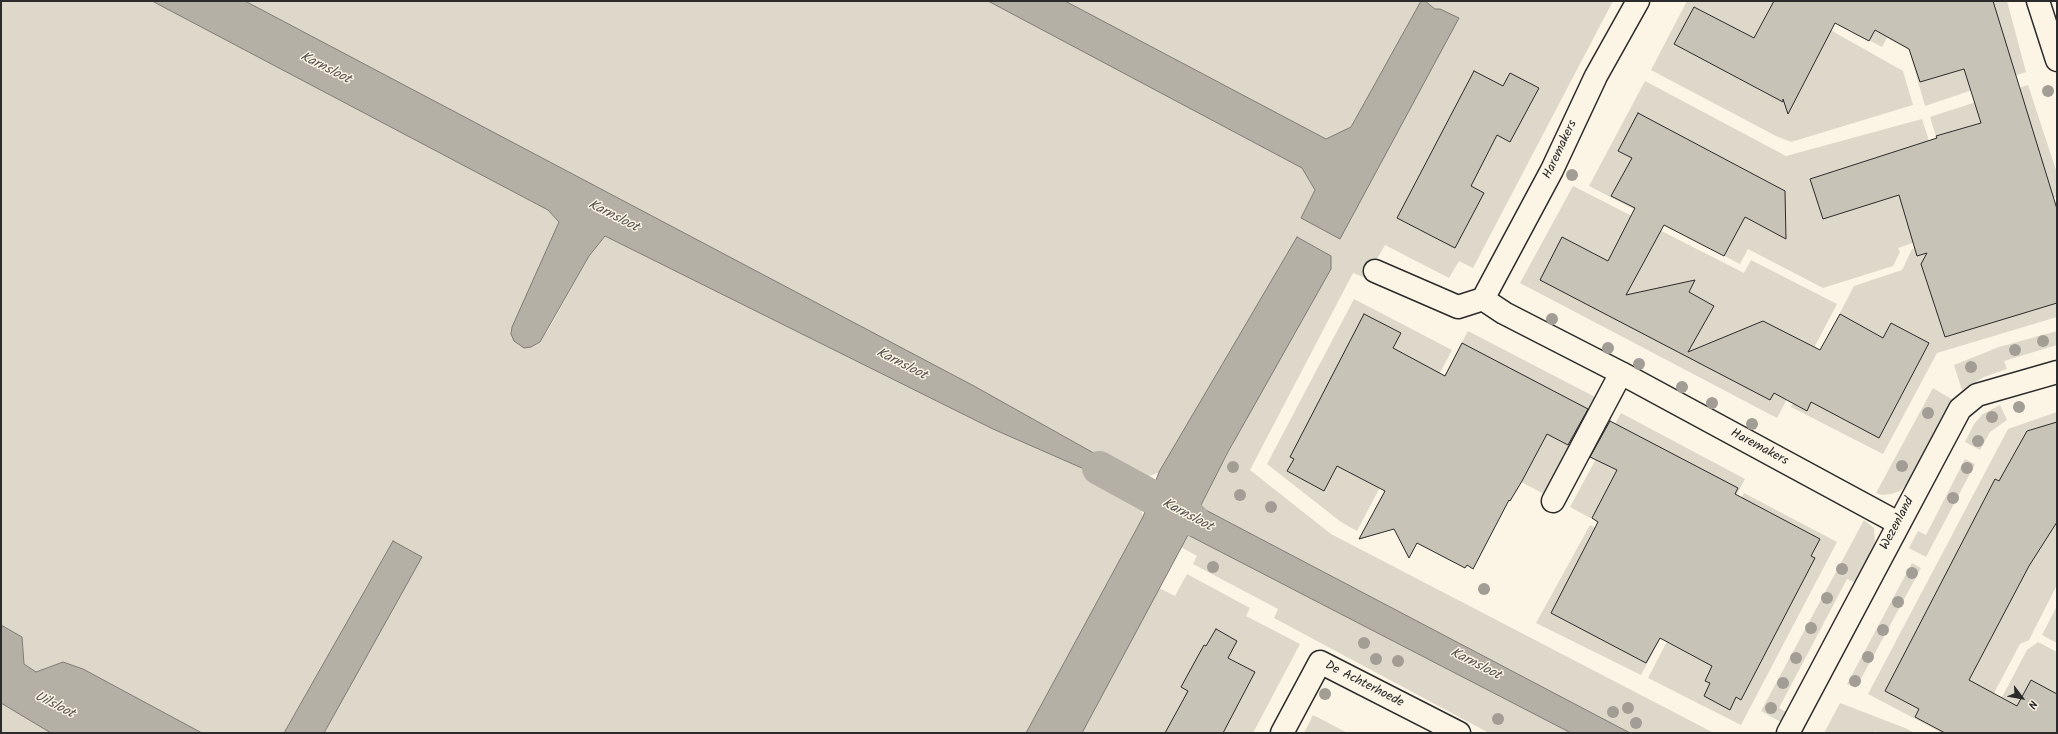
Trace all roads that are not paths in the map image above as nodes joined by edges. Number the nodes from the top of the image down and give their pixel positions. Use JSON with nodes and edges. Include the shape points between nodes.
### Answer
{"nodes":[{"id":1,"x":1638,"y":1,"type":"edge"},
{"id":2,"x":2038,"y":1,"type":"edge"},
{"id":3,"x":2052,"y":26,"type":"edge"},
{"id":4,"x":2057,"y":60,"type":"edge"},
{"id":5,"x":1375,"y":271,"type":"dead end"},
{"id":6,"x":1483,"y":299,"type":"junction"},
{"id":7,"x":2057,"y":372,"type":"edge"},
{"id":8,"x":1621,"y":373,"type":"junction"},
{"id":9,"x":1553,"y":501,"type":"dead end"},
{"id":10,"x":1898,"y":523,"type":"junction"},
{"id":11,"x":1282,"y":733,"type":"edge"},
{"id":12,"x":1458,"y":733,"type":"edge"},
{"id":13,"x":1788,"y":733,"type":"edge"}],
"edges":[{"from":1,"to":6,"type":"street","name":"Haremakers","via":[[1596,76],[1552,170]]},
{"from":2,"to":3,"type":"street"},
{"from":3,"to":4,"type":"street"},
{"from":5,"to":6,"type":"street","via":[[1458,307]]},
{"from":6,"to":8,"type":"street","name":"Haremakers","via":[[1504,313]]},
{"from":7,"to":10,"type":"street","name":"Wezenland","via":[[1976,395],[1960,409]]},
{"from":8,"to":9,"type":"street"},
{"from":8,"to":10,"type":"street","name":"Haremakers"},
{"from":10,"to":13,"type":"street","name":"Wezenland"},
{"from":11,"to":12,"type":"street","name":"De Achterhoede","via":[[1320,662]]}]}
